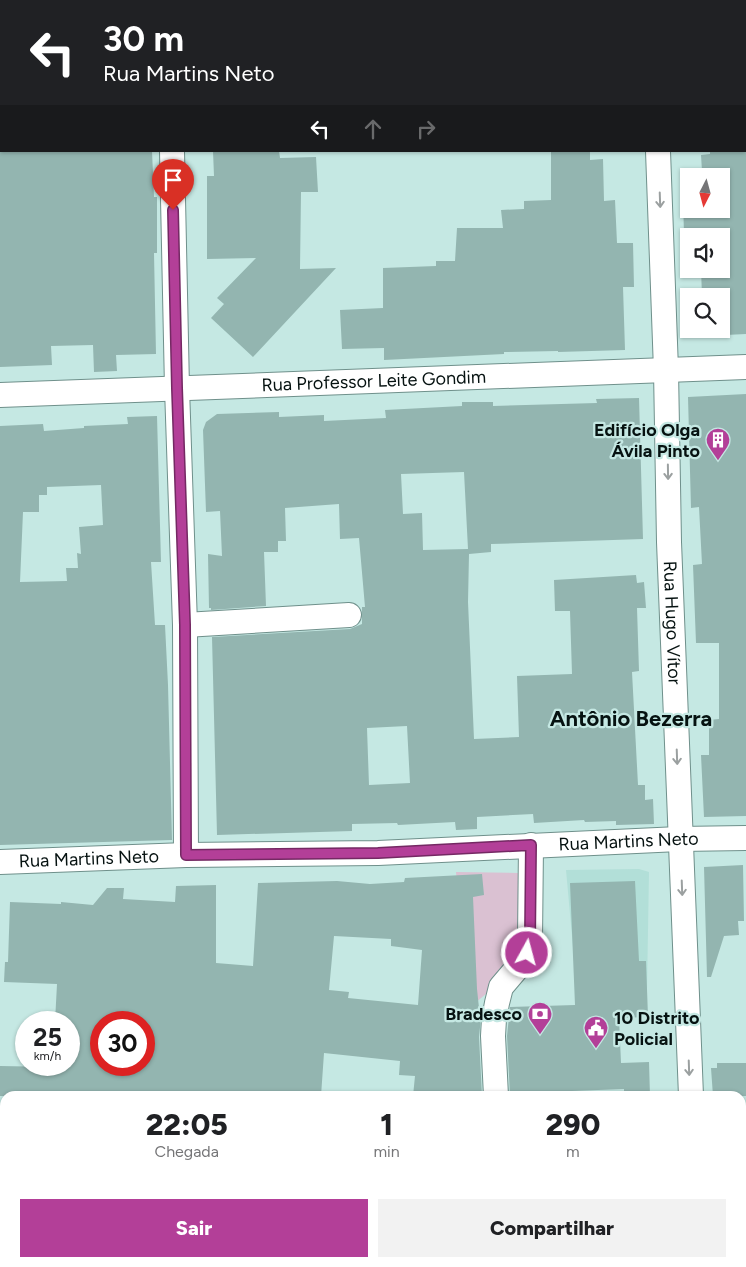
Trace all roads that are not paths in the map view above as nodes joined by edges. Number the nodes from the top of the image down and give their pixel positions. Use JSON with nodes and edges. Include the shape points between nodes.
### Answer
{"nodes":[{"id":1,"x":172,"y":152,"type":"edge"},
{"id":2,"x":658,"y":152,"type":"edge"},
{"id":3,"x":746,"y":367,"type":"edge"},
{"id":4,"x":666,"y":370,"type":"junction"},
{"id":5,"x":177,"y":388,"type":"junction"},
{"id":6,"x":0,"y":395,"type":"edge"},
{"id":7,"x":349,"y":615,"type":"dead end"},
{"id":8,"x":185,"y":625,"type":"junction"},
{"id":9,"x":746,"y":838,"type":"edge"},
{"id":10,"x":680,"y":839,"type":"junction"},
{"id":11,"x":531,"y":845,"type":"junction"},
{"id":12,"x":186,"y":855,"type":"junction"},
{"id":13,"x":0,"y":862,"type":"edge"},
{"id":14,"x":496,"y":1091,"type":"edge"},
{"id":15,"x":690,"y":1091,"type":"edge"}],
"edges":[{"from":1,"to":5,"type":"street"},
{"from":2,"to":4,"type":"street","name":"Rua Hugo Vítor","one_way":true},
{"from":3,"to":4,"type":"street","name":"Rua Professor Leite Gondim"},
{"from":4,"to":5,"type":"street","name":"Rua Professor Leite Gondim"},
{"from":4,"to":10,"type":"street","name":"Rua Hugo Vítor","one_way":true},
{"from":5,"to":6,"type":"street","name":"Rua Professor Leite Gondim"},
{"from":5,"to":8,"type":"street"},
{"from":7,"to":8,"type":"street"},
{"from":8,"to":12,"type":"street"},
{"from":9,"to":10,"type":"street","name":"Rua Martins Neto"},
{"from":10,"to":11,"type":"street","name":"Rua Martins Neto"},
{"from":10,"to":15,"type":"street","name":"Rua Hugo Vítor","one_way":true},
{"from":11,"to":12,"type":"street","name":"Rua Martins Neto","via":[[378,853]]},
{"from":11,"to":14,"type":"street","via":[[530,939],[527,953],[518,968],[501,987],[494,1018]]},
{"from":12,"to":13,"type":"street","name":"Rua Martins Neto"}]}
